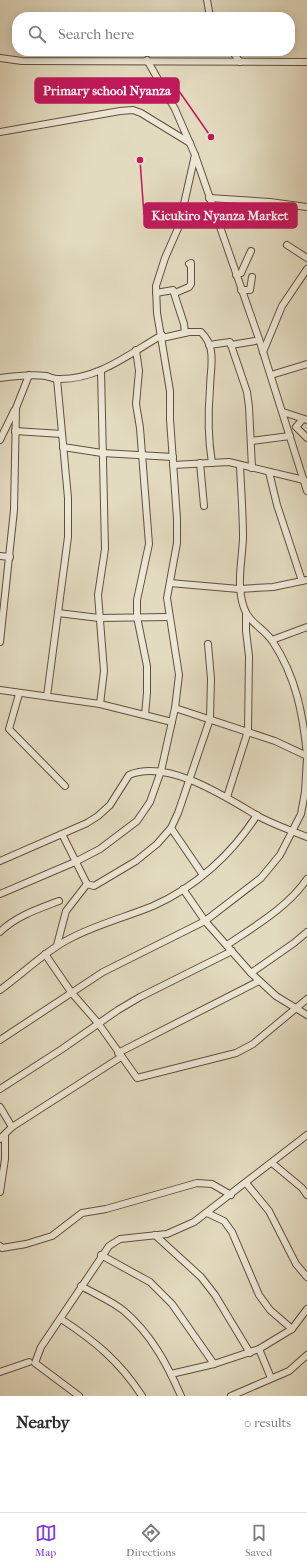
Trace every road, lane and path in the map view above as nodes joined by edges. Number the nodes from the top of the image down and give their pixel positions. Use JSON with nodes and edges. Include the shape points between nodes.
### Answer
{"nodes":[{"id":1,"x":207,"y":0,"type":"edge"},
{"id":2,"x":209,"y":12,"type":"edge"},
{"id":3,"x":236,"y":56,"type":"edge"},
{"id":4,"x":0,"y":58,"type":"edge"},
{"id":5,"x":147,"y":60,"type":"junction"},
{"id":6,"x":240,"y":62,"type":"junction"},
{"id":7,"x":307,"y":62,"type":"edge"},
{"id":8,"x":0,"y":132,"type":"edge"},
{"id":9,"x":190,"y":142,"type":"junction"},
{"id":10,"x":195,"y":156,"type":"junction"},
{"id":11,"x":209,"y":198,"type":"junction"},
{"id":12,"x":307,"y":207,"type":"edge"},
{"id":13,"x":287,"y":245,"type":"dead end"},
{"id":14,"x":251,"y":251,"type":"dead end"},
{"id":15,"x":307,"y":258,"type":"edge"},
{"id":16,"x":189,"y":264,"type":"dead end"},
{"id":17,"x":307,"y":269,"type":"edge"},
{"id":18,"x":236,"y":275,"type":"junction"},
{"id":19,"x":252,"y":277,"type":"dead end"},
{"id":20,"x":241,"y":290,"type":"junction"},
{"id":21,"x":156,"y":293,"type":"junction"},
{"id":22,"x":175,"y":293,"type":"junction"},
{"id":23,"x":185,"y":333,"type":"junction"},
{"id":24,"x":162,"y":336,"type":"junction"},
{"id":25,"x":255,"y":341,"type":"dead end"},
{"id":26,"x":209,"y":345,"type":"junction"},
{"id":27,"x":231,"y":345,"type":"junction"},
{"id":28,"x":136,"y":350,"type":"junction"},
{"id":29,"x":263,"y":352,"type":"junction"},
{"id":30,"x":307,"y":364,"type":"edge"},
{"id":31,"x":101,"y":371,"type":"junction"},
{"id":32,"x":29,"y":375,"type":"junction"},
{"id":33,"x":271,"y":375,"type":"junction"},
{"id":34,"x":0,"y":378,"type":"edge"},
{"id":35,"x":57,"y":379,"type":"junction"},
{"id":36,"x":16,"y":408,"type":"junction"},
{"id":37,"x":283,"y":412,"type":"junction"},
{"id":38,"x":305,"y":420,"type":"edge"},
{"id":39,"x":15,"y":431,"type":"junction"},
{"id":40,"x":62,"y":434,"type":"junction"},
{"id":41,"x":290,"y":436,"type":"junction"},
{"id":42,"x":307,"y":438,"type":"edge"},
{"id":43,"x":0,"y":440,"type":"edge"},
{"id":44,"x":251,"y":440,"type":"junction"},
{"id":45,"x":63,"y":447,"type":"junction"},
{"id":46,"x":102,"y":453,"type":"junction"},
{"id":47,"x":142,"y":455,"type":"junction"},
{"id":48,"x":173,"y":457,"type":"junction"},
{"id":49,"x":200,"y":463,"type":"junction"},
{"id":50,"x":212,"y":463,"type":"junction"},
{"id":51,"x":173,"y":465,"type":"junction"},
{"id":52,"x":240,"y":465,"type":"junction"},
{"id":53,"x":252,"y":468,"type":"junction"},
{"id":54,"x":269,"y":472,"type":"junction"},
{"id":55,"x":304,"y":480,"type":"junction"},
{"id":56,"x":307,"y":491,"type":"edge"},
{"id":57,"x":204,"y":506,"type":"dead end"},
{"id":58,"x":0,"y":556,"type":"edge"},
{"id":59,"x":10,"y":557,"type":"junction"},
{"id":60,"x":304,"y":580,"type":"edge"},
{"id":61,"x":170,"y":583,"type":"junction"},
{"id":62,"x":239,"y":589,"type":"junction"},
{"id":63,"x":58,"y":613,"type":"junction"},
{"id":64,"x":246,"y":614,"type":"junction"},
{"id":65,"x":137,"y":617,"type":"junction"},
{"id":66,"x":169,"y":617,"type":"junction"},
{"id":67,"x":99,"y":618,"type":"junction"},
{"id":68,"x":307,"y":627,"type":"edge"},
{"id":69,"x":272,"y":640,"type":"junction"},
{"id":70,"x":0,"y":642,"type":"edge"},
{"id":71,"x":208,"y":644,"type":"dead end"},
{"id":72,"x":0,"y":690,"type":"edge"},
{"id":73,"x":19,"y":694,"type":"junction"},
{"id":74,"x":47,"y":696,"type":"junction"},
{"id":75,"x":307,"y":703,"type":"edge"},
{"id":76,"x":100,"y":704,"type":"junction"},
{"id":77,"x":300,"y":705,"type":"junction"},
{"id":78,"x":175,"y":708,"type":"junction"},
{"id":79,"x":145,"y":715,"type":"junction"},
{"id":80,"x":210,"y":718,"type":"junction"},
{"id":81,"x":172,"y":722,"type":"junction"},
{"id":82,"x":248,"y":731,"type":"junction"},
{"id":83,"x":307,"y":756,"type":"edge"},
{"id":84,"x":161,"y":771,"type":"junction"},
{"id":85,"x":190,"y":780,"type":"junction"},
{"id":86,"x":65,"y":786,"type":"dead end"},
{"id":87,"x":227,"y":797,"type":"junction"},
{"id":88,"x":257,"y":815,"type":"junction"},
{"id":89,"x":170,"y":828,"type":"junction"},
{"id":90,"x":293,"y":831,"type":"junction"},
{"id":91,"x":62,"y":834,"type":"junction"},
{"id":92,"x":307,"y":837,"type":"edge"},
{"id":93,"x":0,"y":861,"type":"edge"},
{"id":94,"x":75,"y":862,"type":"junction"},
{"id":95,"x":203,"y":875,"type":"junction"},
{"id":96,"x":307,"y":878,"type":"edge"},
{"id":97,"x":88,"y":884,"type":"junction"},
{"id":98,"x":183,"y":889,"type":"junction"},
{"id":99,"x":0,"y":894,"type":"edge"},
{"id":100,"x":58,"y":901,"type":"dead end"},
{"id":101,"x":205,"y":921,"type":"junction"},
{"id":102,"x":0,"y":932,"type":"edge"},
{"id":103,"x":307,"y":932,"type":"edge"},
{"id":104,"x":57,"y":945,"type":"junction"},
{"id":105,"x":227,"y":945,"type":"junction"},
{"id":106,"x":232,"y":952,"type":"junction"},
{"id":107,"x":45,"y":954,"type":"junction"},
{"id":108,"x":251,"y":973,"type":"junction"},
{"id":109,"x":259,"y":981,"type":"junction"},
{"id":110,"x":0,"y":990,"type":"edge"},
{"id":111,"x":71,"y":992,"type":"junction"},
{"id":112,"x":307,"y":999,"type":"edge"},
{"id":113,"x":295,"y":1008,"type":"junction"},
{"id":114,"x":307,"y":1016,"type":"edge"},
{"id":115,"x":98,"y":1023,"type":"junction"},
{"id":116,"x":0,"y":1040,"type":"edge"},
{"id":117,"x":120,"y":1055,"type":"junction"},
{"id":118,"x":0,"y":1088,"type":"edge"},
{"id":119,"x":0,"y":1107,"type":"edge"},
{"id":120,"x":12,"y":1127,"type":"junction"},
{"id":121,"x":2,"y":1137,"type":"edge"},
{"id":122,"x":306,"y":1137,"type":"edge"},
{"id":123,"x":272,"y":1163,"type":"junction"},
{"id":124,"x":246,"y":1183,"type":"junction"},
{"id":125,"x":0,"y":1192,"type":"edge"},
{"id":126,"x":231,"y":1195,"type":"junction"},
{"id":127,"x":307,"y":1195,"type":"edge"},
{"id":128,"x":207,"y":1213,"type":"junction"},
{"id":129,"x":155,"y":1235,"type":"junction"},
{"id":130,"x":0,"y":1246,"type":"edge"},
{"id":131,"x":101,"y":1255,"type":"junction"},
{"id":132,"x":307,"y":1277,"type":"edge"},
{"id":133,"x":81,"y":1286,"type":"junction"},
{"id":134,"x":307,"y":1309,"type":"edge"},
{"id":135,"x":61,"y":1319,"type":"junction"},
{"id":136,"x":292,"y":1330,"type":"junction"},
{"id":137,"x":259,"y":1349,"type":"junction"},
{"id":138,"x":250,"y":1353,"type":"junction"},
{"id":139,"x":307,"y":1355,"type":"edge"},
{"id":140,"x":29,"y":1362,"type":"dead end"},
{"id":141,"x":214,"y":1364,"type":"junction"},
{"id":142,"x":0,"y":1372,"type":"edge"},
{"id":143,"x":171,"y":1374,"type":"junction"},
{"id":144,"x":271,"y":1378,"type":"junction"},
{"id":145,"x":73,"y":1396,"type":"edge"},
{"id":146,"x":81,"y":1396,"type":"edge"},
{"id":147,"x":142,"y":1396,"type":"edge"},
{"id":148,"x":181,"y":1396,"type":"edge"},
{"id":149,"x":231,"y":1396,"type":"edge"}],
"edges":[{"from":1,"to":2,"type":"street"},
{"from":3,"to":6,"type":"street"},
{"from":4,"to":5,"type":"street","via":[[22,61]]},
{"from":5,"to":6,"type":"street"},
{"from":5,"to":9,"type":"street","via":[[175,108]]},
{"from":6,"to":7,"type":"street"},
{"from":8,"to":9,"type":"street","via":[[132,110]]},
{"from":9,"to":10,"type":"street"},
{"from":10,"to":11,"type":"street"},
{"from":10,"to":21,"type":"street","via":[[180,226],[166,258]]},
{"from":11,"to":12,"type":"street"},
{"from":11,"to":18,"type":"street"},
{"from":13,"to":15,"type":"street"},
{"from":14,"to":18,"type":"street","via":[[241,273]]},
{"from":16,"to":22,"type":"street","via":[[191,263],[191,284]]},
{"from":17,"to":29,"type":"street","via":[[282,306]]},
{"from":18,"to":20,"type":"street"},
{"from":19,"to":20,"type":"street","via":[[250,290]]},
{"from":20,"to":29,"type":"street"},
{"from":21,"to":22,"type":"street","via":[[173,290]]},
{"from":21,"to":24,"type":"street"},
{"from":22,"to":23,"type":"street"},
{"from":23,"to":24,"type":"street"},
{"from":23,"to":26,"type":"street","via":[[201,332]]},
{"from":24,"to":28,"type":"street"},
{"from":24,"to":48,"type":"street","via":[[170,391]]},
{"from":25,"to":27,"type":"street"},
{"from":26,"to":27,"type":"street","via":[[230,342]]},
{"from":26,"to":50,"type":"street","via":[[212,359]]},
{"from":27,"to":44,"type":"street","via":[[247,392]]},
{"from":28,"to":31,"type":"street"},
{"from":28,"to":47,"type":"street","via":[[139,371],[136,404]]},
{"from":29,"to":33,"type":"street"},
{"from":30,"to":33,"type":"street"},
{"from":31,"to":35,"type":"street","via":[[87,376]]},
{"from":31,"to":46,"type":"street"},
{"from":32,"to":34,"type":"street"},
{"from":32,"to":35,"type":"street"},
{"from":32,"to":36,"type":"street"},
{"from":33,"to":37,"type":"street"},
{"from":35,"to":40,"type":"street"},
{"from":36,"to":39,"type":"street"},
{"from":36,"to":43,"type":"street"},
{"from":37,"to":38,"type":"street"},
{"from":37,"to":41,"type":"street"},
{"from":38,"to":42,"type":"street","via":[[296,427]]},
{"from":39,"to":40,"type":"street"},
{"from":39,"to":59,"type":"street","via":[[14,510]]},
{"from":40,"to":45,"type":"street"},
{"from":41,"to":44,"type":"street"},
{"from":41,"to":55,"type":"street"},
{"from":44,"to":53,"type":"street"},
{"from":45,"to":46,"type":"street"},
{"from":45,"to":63,"type":"street","via":[[68,498],[68,537]]},
{"from":46,"to":47,"type":"street"},
{"from":46,"to":67,"type":"street","via":[[105,549],[98,595]]},
{"from":47,"to":48,"type":"street"},
{"from":47,"to":65,"type":"street","via":[[149,544],[139,587]]},
{"from":48,"to":51,"type":"street"},
{"from":49,"to":50,"type":"street"},
{"from":49,"to":51,"type":"street"},
{"from":49,"to":57,"type":"street"},
{"from":50,"to":52,"type":"street","via":[[229,462]]},
{"from":51,"to":61,"type":"street","via":[[177,543]]},
{"from":52,"to":53,"type":"street"},
{"from":52,"to":62,"type":"street","via":[[243,526]]},
{"from":53,"to":54,"type":"street"},
{"from":54,"to":55,"type":"street"},
{"from":54,"to":60,"type":"street","via":[[277,505]]},
{"from":55,"to":56,"type":"street"},
{"from":58,"to":59,"type":"street"},
{"from":59,"to":70,"type":"street"},
{"from":60,"to":62,"type":"street","via":[[273,587]]},
{"from":61,"to":62,"type":"street"},
{"from":61,"to":66,"type":"street","via":[[167,598]]},
{"from":62,"to":64,"type":"street"},
{"from":63,"to":67,"type":"street"},
{"from":63,"to":74,"type":"street"},
{"from":64,"to":69,"type":"street"},
{"from":64,"to":82,"type":"street","via":[[249,664]]},
{"from":65,"to":66,"type":"street"},
{"from":65,"to":67,"type":"street"},
{"from":65,"to":79,"type":"street","via":[[147,666]]},
{"from":66,"to":78,"type":"street","via":[[179,675]]},
{"from":67,"to":76,"type":"street","via":[[104,671]]},
{"from":68,"to":69,"type":"street"},
{"from":69,"to":77,"type":"street","via":[[297,690]]},
{"from":71,"to":80,"type":"street","via":[[211,679]]},
{"from":72,"to":73,"type":"street"},
{"from":73,"to":74,"type":"street"},
{"from":73,"to":86,"type":"street","via":[[8,729]]},
{"from":74,"to":76,"type":"street"},
{"from":75,"to":77,"type":"street"},
{"from":76,"to":79,"type":"street"},
{"from":77,"to":83,"type":"street"},
{"from":78,"to":80,"type":"street"},
{"from":78,"to":81,"type":"street"},
{"from":79,"to":81,"type":"street"},
{"from":80,"to":82,"type":"street"},
{"from":80,"to":85,"type":"street"},
{"from":81,"to":84,"type":"street"},
{"from":82,"to":83,"type":"street"},
{"from":82,"to":87,"type":"street"},
{"from":83,"to":90,"type":"street","via":[[301,814]]},
{"from":84,"to":85,"type":"street"},
{"from":84,"to":91,"type":"street","via":[[144,770],[129,774],[110,805],[98,816]]},
{"from":84,"to":94,"type":"street","via":[[150,802],[137,821],[100,849]]},
{"from":85,"to":87,"type":"street"},
{"from":85,"to":89,"type":"street"},
{"from":87,"to":88,"type":"street"},
{"from":88,"to":90,"type":"street"},
{"from":88,"to":95,"type":"street","via":[[234,846]]},
{"from":89,"to":95,"type":"street"},
{"from":89,"to":97,"type":"street","via":[[157,844],[136,861],[94,886]]},
{"from":90,"to":92,"type":"street"},
{"from":90,"to":101,"type":"street","via":[[280,855],[261,878]]},
{"from":91,"to":93,"type":"street"},
{"from":91,"to":94,"type":"street"},
{"from":94,"to":97,"type":"street"},
{"from":94,"to":99,"type":"street"},
{"from":95,"to":98,"type":"street"},
{"from":96,"to":105,"type":"street","via":[[301,888],[270,915]]},
{"from":97,"to":104,"type":"street","via":[[66,911]]},
{"from":98,"to":101,"type":"street"},
{"from":98,"to":104,"type":"street","via":[[155,905],[103,923]]},
{"from":100,"to":102,"type":"street","via":[[8,924]]},
{"from":101,"to":105,"type":"street"},
{"from":101,"to":111,"type":"street","via":[[103,972]]},
{"from":103,"to":108,"type":"street"},
{"from":104,"to":107,"type":"street"},
{"from":105,"to":106,"type":"street"},
{"from":106,"to":108,"type":"street"},
{"from":106,"to":115,"type":"street","via":[[140,997]]},
{"from":107,"to":110,"type":"street"},
{"from":107,"to":111,"type":"street"},
{"from":108,"to":109,"type":"street"},
{"from":109,"to":113,"type":"street"},
{"from":109,"to":117,"type":"street"},
{"from":111,"to":115,"type":"street"},
{"from":111,"to":116,"type":"street"},
{"from":112,"to":113,"type":"street"},
{"from":113,"to":114,"type":"street"},
{"from":113,"to":117,"type":"street","via":[[253,1044],[226,1057],[137,1078]]},
{"from":115,"to":117,"type":"street"},
{"from":115,"to":118,"type":"street"},
{"from":117,"to":120,"type":"street"},
{"from":119,"to":120,"type":"street"},
{"from":120,"to":121,"type":"street"},
{"from":121,"to":125,"type":"street","via":[[5,1159]]},
{"from":122,"to":123,"type":"street"},
{"from":123,"to":124,"type":"street"},
{"from":123,"to":127,"type":"street"},
{"from":124,"to":126,"type":"street"},
{"from":124,"to":132,"type":"street","via":[[269,1211],[296,1264]]},
{"from":126,"to":128,"type":"street"},
{"from":126,"to":130,"type":"street","via":[[212,1184],[197,1183],[106,1209],[82,1213],[52,1236],[26,1244],[2,1248]]},
{"from":128,"to":129,"type":"street","via":[[178,1229]]},
{"from":128,"to":136,"type":"street","via":[[224,1221],[232,1232],[259,1296]]},
{"from":129,"to":131,"type":"street","via":[[120,1239],[108,1246]]},
{"from":129,"to":138,"type":"street","via":[[201,1277],[215,1295]]},
{"from":131,"to":133,"type":"street"},
{"from":131,"to":141,"type":"street","via":[[150,1282],[172,1304]]},
{"from":133,"to":135,"type":"street"},
{"from":133,"to":143,"type":"street","via":[[123,1310],[157,1348]]},
{"from":134,"to":136,"type":"street"},
{"from":135,"to":146,"type":"street","via":[[41,1347],[35,1363]]},
{"from":135,"to":147,"type":"street","via":[[92,1339],[105,1351]]},
{"from":136,"to":137,"type":"street"},
{"from":137,"to":138,"type":"street"},
{"from":137,"to":144,"type":"street"},
{"from":138,"to":141,"type":"street"},
{"from":139,"to":144,"type":"street","via":[[289,1371]]},
{"from":140,"to":142,"type":"street"},
{"from":141,"to":143,"type":"street"},
{"from":143,"to":148,"type":"street"},
{"from":144,"to":149,"type":"street"},
{"from":145,"to":146,"type":"street"}]}
